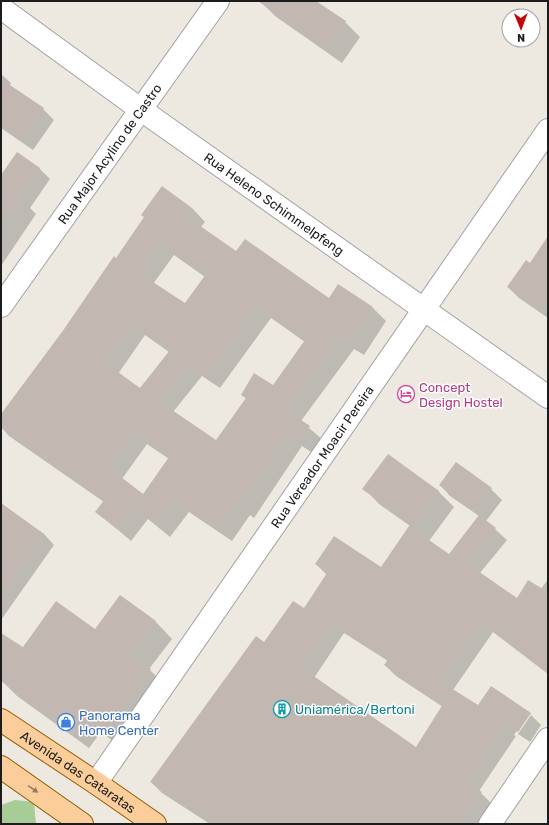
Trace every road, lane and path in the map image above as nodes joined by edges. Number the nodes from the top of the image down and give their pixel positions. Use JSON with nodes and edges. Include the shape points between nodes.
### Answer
{"nodes":[{"id":1,"x":218,"y":1,"type":"edge"},
{"id":2,"x":1,"y":8,"type":"edge"},
{"id":3,"x":140,"y":110,"type":"junction"},
{"id":4,"x":548,"y":130,"type":"edge"},
{"id":5,"x":1,"y":306,"type":"edge"},
{"id":6,"x":423,"y":310,"type":"junction"},
{"id":7,"x":548,"y":397,"type":"edge"},
{"id":8,"x":1,"y":720,"type":"edge"},
{"id":9,"x":548,"y":739,"type":"edge"},
{"id":10,"x":1,"y":767,"type":"edge"},
{"id":11,"x":96,"y":783,"type":"junction"},
{"id":12,"x":72,"y":821,"type":"edge"},
{"id":13,"x":155,"y":824,"type":"edge"},
{"id":14,"x":490,"y":824,"type":"edge"}],
"edges":[{"from":1,"to":3,"type":"street","name":"Rua Major Acylino de Castro"},
{"from":2,"to":3,"type":"street","name":"Rua Heleno Schimmelpfeng"},
{"from":3,"to":5,"type":"street","name":"Rua Major Acylino de Castro"},
{"from":3,"to":6,"type":"street","name":"Rua Heleno Schimmelpfeng"},
{"from":4,"to":6,"type":"street","name":"Rua Vereador Moacir Pereira"},
{"from":6,"to":7,"type":"street","name":"Rua Heleno Schimmelpfeng"},
{"from":6,"to":11,"type":"street","name":"Rua Vereador Moacir Pereira"},
{"from":8,"to":11,"type":"main road","name":"Avenida das Cataratas"},
{"from":9,"to":14,"type":"street"},
{"from":10,"to":12,"type":"main road","one_way":true},
{"from":11,"to":13,"type":"main road","name":"Avenida das Cataratas"}]}
